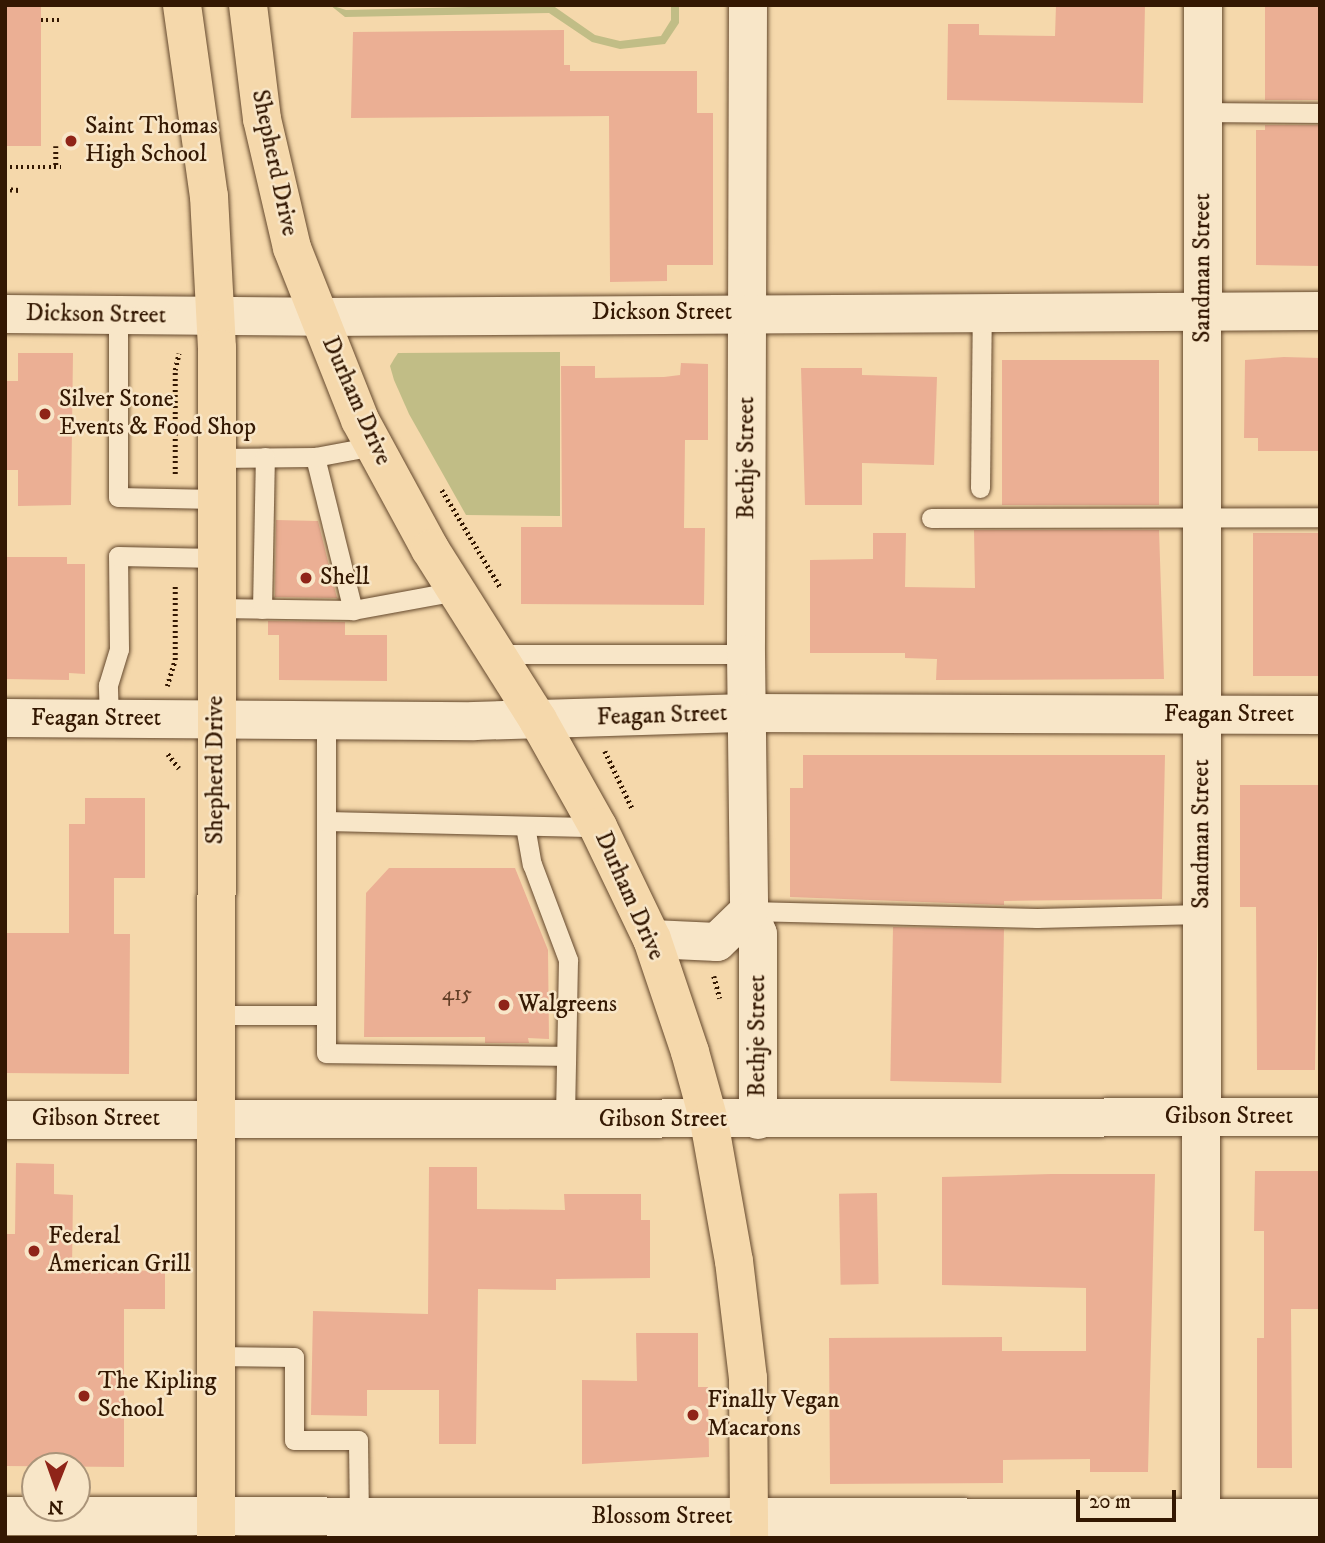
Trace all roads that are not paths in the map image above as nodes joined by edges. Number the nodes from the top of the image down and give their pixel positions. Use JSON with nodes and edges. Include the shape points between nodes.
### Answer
{"nodes":[{"id":1,"x":182,"y":5,"type":"edge"},
{"id":2,"x":248,"y":5,"type":"edge"},
{"id":3,"x":748,"y":5,"type":"edge"},
{"id":4,"x":1203,"y":5,"type":"edge"},
{"id":5,"x":1203,"y":112,"type":"junction"},
{"id":6,"x":1320,"y":113,"type":"edge"},
{"id":7,"x":982,"y":310,"type":"junction"},
{"id":8,"x":1203,"y":311,"type":"junction"},
{"id":9,"x":1320,"y":311,"type":"edge"},
{"id":10,"x":748,"y":313,"type":"junction"},
{"id":11,"x":5,"y":314,"type":"edge"},
{"id":12,"x":118,"y":315,"type":"junction"},
{"id":13,"x":216,"y":316,"type":"junction"},
{"id":14,"x":319,"y":317,"type":"junction"},
{"id":15,"x":374,"y":446,"type":"junction"},
{"id":16,"x":265,"y":457,"type":"junction"},
{"id":17,"x":315,"y":457,"type":"junction"},
{"id":18,"x":217,"y":458,"type":"junction"},
{"id":19,"x":980,"y":488,"type":"dead end"},
{"id":20,"x":216,"y":499,"type":"junction"},
{"id":21,"x":1203,"y":517,"type":"junction"},
{"id":22,"x":1320,"y":517,"type":"edge"},
{"id":23,"x":931,"y":518,"type":"dead end"},
{"id":24,"x":217,"y":558,"type":"junction"},
{"id":25,"x":457,"y":592,"type":"junction"},
{"id":26,"x":217,"y":608,"type":"junction"},
{"id":27,"x":262,"y":609,"type":"junction"},
{"id":28,"x":354,"y":610,"type":"junction"},
{"id":29,"x":496,"y":654,"type":"junction"},
{"id":30,"x":746,"y":654,"type":"junction"},
{"id":31,"x":747,"y":713,"type":"junction"},
{"id":32,"x":1202,"y":715,"type":"junction"},
{"id":33,"x":1320,"y":715,"type":"edge"},
{"id":34,"x":5,"y":718,"type":"edge"},
{"id":35,"x":109,"y":718,"type":"junction"},
{"id":36,"x":215,"y":720,"type":"junction"},
{"id":37,"x":326,"y":720,"type":"junction"},
{"id":38,"x":538,"y":720,"type":"junction"},
{"id":39,"x":326,"y":821,"type":"junction"},
{"id":40,"x":525,"y":826,"type":"junction"},
{"id":41,"x":598,"y":827,"type":"junction"},
{"id":42,"x":749,"y":911,"type":"junction"},
{"id":43,"x":1202,"y":914,"type":"junction"},
{"id":44,"x":652,"y":939,"type":"junction"},
{"id":45,"x":216,"y":1015,"type":"junction"},
{"id":46,"x":326,"y":1015,"type":"junction"},
{"id":47,"x":566,"y":1056,"type":"junction"},
{"id":48,"x":1202,"y":1117,"type":"junction"},
{"id":49,"x":1320,"y":1117,"type":"edge"},
{"id":50,"x":216,"y":1119,"type":"junction"},
{"id":51,"x":565,"y":1119,"type":"junction"},
{"id":52,"x":5,"y":1120,"type":"edge"},
{"id":53,"x":758,"y":1120,"type":"junction"},
{"id":54,"x":709,"y":1121,"type":"junction"},
{"id":55,"x":215,"y":1356,"type":"junction"},
{"id":56,"x":5,"y":1516,"type":"edge"},
{"id":57,"x":359,"y":1517,"type":"junction"},
{"id":58,"x":1320,"y":1518,"type":"edge"},
{"id":59,"x":749,"y":1527,"type":"edge"},
{"id":60,"x":216,"y":1528,"type":"edge"},
{"id":61,"x":1201,"y":1528,"type":"edge"}],
"edges":[{"from":1,"to":13,"type":"main road","name":"Shepherd Drive","via":[[209,196]]},
{"from":2,"to":14,"type":"main road","name":"Shepherd Drive","via":[[262,119],[283,215]]},
{"from":3,"to":10,"type":"street","name":"Bethje Street"},
{"from":4,"to":5,"type":"street","name":"Sandman Street"},
{"from":5,"to":6,"type":"lane"},
{"from":5,"to":8,"type":"street","name":"Sandman Street"},
{"from":7,"to":8,"type":"street","name":"Dickson Street"},
{"from":7,"to":10,"type":"street","name":"Dickson Street"},
{"from":7,"to":19,"type":"lane"},
{"from":8,"to":9,"type":"street","name":"Dickson Street"},
{"from":8,"to":21,"type":"street","name":"Sandman Street"},
{"from":10,"to":14,"type":"street","name":"Dickson Street"},
{"from":10,"to":30,"type":"street","name":"Bethje Street"},
{"from":11,"to":12,"type":"street","name":"Dickson Street"},
{"from":12,"to":13,"type":"street","name":"Dickson Street"},
{"from":12,"to":20,"type":"lane","via":[[118,497]]},
{"from":13,"to":14,"type":"street","name":"Dickson Street"},
{"from":13,"to":18,"type":"main road","name":"Shepherd Drive"},
{"from":14,"to":15,"type":"main road","name":"Durham Drive"},
{"from":15,"to":17,"type":"lane"},
{"from":15,"to":25,"type":"main road","name":"Durham Drive"},
{"from":16,"to":17,"type":"lane"},
{"from":16,"to":18,"type":"lane"},
{"from":16,"to":27,"type":"lane"},
{"from":17,"to":28,"type":"lane"},
{"from":18,"to":20,"type":"main road","name":"Shepherd Drive"},
{"from":20,"to":24,"type":"main road","name":"Shepherd Drive"},
{"from":21,"to":22,"type":"lane"},
{"from":21,"to":23,"type":"lane"},
{"from":21,"to":32,"type":"street","name":"Sandman Street"},
{"from":24,"to":26,"type":"main road","name":"Shepherd Drive"},
{"from":24,"to":35,"type":"lane","via":[[118,556],[120,649],[108,685]]},
{"from":25,"to":28,"type":"lane"},
{"from":25,"to":29,"type":"main road","name":"Durham Drive"},
{"from":26,"to":27,"type":"lane"},
{"from":26,"to":36,"type":"main road","name":"Shepherd Drive"},
{"from":27,"to":28,"type":"lane"},
{"from":29,"to":30,"type":"lane"},
{"from":29,"to":38,"type":"main road","name":"Durham Drive"},
{"from":30,"to":31,"type":"street","name":"Bethje Street"},
{"from":31,"to":32,"type":"street","name":"Feagan Street"},
{"from":31,"to":38,"type":"street","name":"Feagan Street"},
{"from":31,"to":42,"type":"street","name":"Bethje Street"},
{"from":32,"to":33,"type":"street","name":"Feagan Street"},
{"from":32,"to":43,"type":"street","name":"Sandman Street"},
{"from":34,"to":35,"type":"street","name":"Feagan Street"},
{"from":35,"to":36,"type":"street","name":"Feagan Street"},
{"from":36,"to":37,"type":"street","name":"Feagan Street"},
{"from":36,"to":45,"type":"main road","name":"Shepherd Drive"},
{"from":37,"to":38,"type":"street","name":"Feagan Street"},
{"from":37,"to":39,"type":"lane"},
{"from":38,"to":41,"type":"main road","name":"Durham Drive"},
{"from":39,"to":40,"type":"lane"},
{"from":39,"to":46,"type":"lane"},
{"from":40,"to":41,"type":"lane"},
{"from":40,"to":47,"type":"lane","via":[[532,864],[568,960]]},
{"from":41,"to":44,"type":"main road","name":"Durham Drive"},
{"from":42,"to":43,"type":"lane","via":[[1037,918]]},
{"from":42,"to":44,"type":"street","via":[[717,942]]},
{"from":42,"to":53,"type":"street","name":"Bethje Street","via":[[758,934]]},
{"from":43,"to":48,"type":"street","name":"Sandman Street"},
{"from":44,"to":54,"type":"main road","name":"Durham Drive"},
{"from":45,"to":46,"type":"lane"},
{"from":45,"to":50,"type":"main road","name":"Shepherd Drive"},
{"from":46,"to":47,"type":"lane","via":[[326,1053]]},
{"from":47,"to":51,"type":"lane"},
{"from":48,"to":49,"type":"street","name":"Gibson Street"},
{"from":48,"to":53,"type":"street","name":"Gibson Street"},
{"from":48,"to":61,"type":"street","name":"Sandman Street"},
{"from":50,"to":51,"type":"street","name":"Gibson Street"},
{"from":50,"to":52,"type":"street","name":"Gibson Street"},
{"from":50,"to":55,"type":"main road","name":"Shepherd Drive"},
{"from":51,"to":54,"type":"street","name":"Gibson Street"},
{"from":53,"to":54,"type":"street","name":"Gibson Street"},
{"from":54,"to":59,"type":"main road","name":"Durham Drive","via":[[734,1261],[748,1378]]},
{"from":55,"to":57,"type":"lane","via":[[294,1357],[294,1440],[358,1440]]},
{"from":55,"to":60,"type":"main road","name":"Shepherd Drive"},
{"from":56,"to":60,"type":"street","name":"Blossom Street"},
{"from":57,"to":59,"type":"street","name":"Blossom Street"},
{"from":57,"to":60,"type":"street","name":"Blossom Street"},
{"from":58,"to":61,"type":"street","name":"Blossom Street"},
{"from":59,"to":61,"type":"street","name":"Blossom Street"}]}
